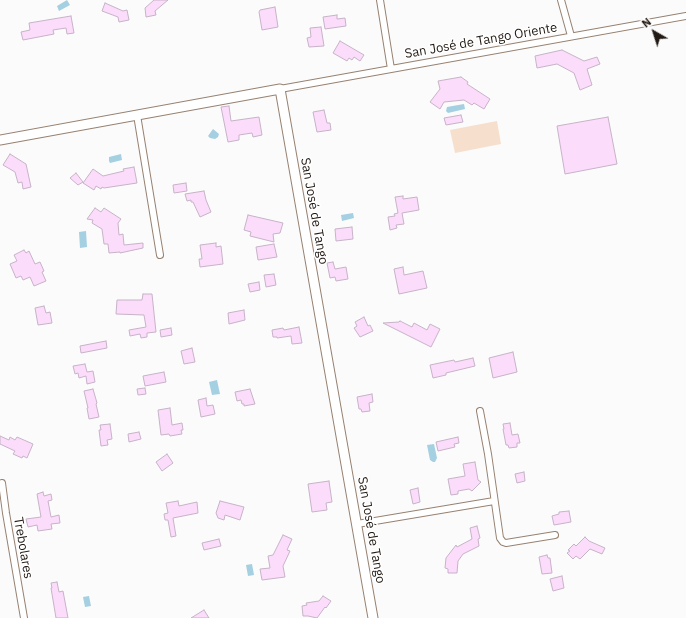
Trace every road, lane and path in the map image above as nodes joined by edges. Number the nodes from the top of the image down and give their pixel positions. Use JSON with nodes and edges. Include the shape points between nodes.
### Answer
{"nodes":[{"id":1,"x":380,"y":0,"type":"edge"},
{"id":2,"x":561,"y":0,"type":"edge"},
{"id":3,"x":686,"y":16,"type":"edge"},
{"id":4,"x":571,"y":36,"type":"junction"},
{"id":5,"x":390,"y":69,"type":"junction"},
{"id":6,"x":280,"y":89,"type":"junction"},
{"id":7,"x":137,"y":116,"type":"junction"},
{"id":8,"x":0,"y":140,"type":"edge"},
{"id":9,"x":160,"y":255,"type":"dead end"},
{"id":10,"x":480,"y":411,"type":"dead end"},
{"id":11,"x":2,"y":482,"type":"dead end"},
{"id":12,"x":494,"y":501,"type":"junction"},
{"id":13,"x":3,"y":513,"type":"edge"},
{"id":14,"x":356,"y":524,"type":"junction"},
{"id":15,"x":555,"y":535,"type":"dead end"},
{"id":16,"x":24,"y":618,"type":"edge"},
{"id":17,"x":373,"y":618,"type":"edge"}],
"edges":[{"from":1,"to":5,"type":"street"},
{"from":2,"to":4,"type":"street"},
{"from":3,"to":4,"type":"street","name":"San José de Tango Oriente"},
{"from":4,"to":5,"type":"street","name":"San José de Tango Oriente"},
{"from":5,"to":6,"type":"street","name":"San José de Tango Oriente"},
{"from":6,"to":7,"type":"street"},
{"from":6,"to":14,"type":"street","name":"San José de Tango"},
{"from":7,"to":8,"type":"street"},
{"from":7,"to":9,"type":"street"},
{"from":10,"to":12,"type":"street"},
{"from":11,"to":13,"type":"street","name":"Trebolares"},
{"from":12,"to":14,"type":"street"},
{"from":12,"to":15,"type":"street","via":[[500,538],[503,542]]},
{"from":13,"to":16,"type":"street","name":"Trebolares"},
{"from":14,"to":17,"type":"street","name":"San José de Tango"}]}
